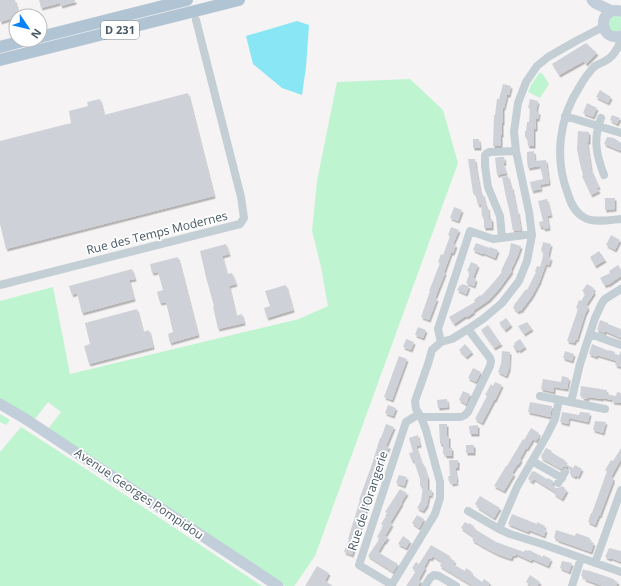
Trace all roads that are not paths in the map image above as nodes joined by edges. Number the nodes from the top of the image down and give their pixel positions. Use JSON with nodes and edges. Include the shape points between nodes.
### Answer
{"nodes":[{"id":1,"x":239,"y":0,"type":"edge"},
{"id":2,"x":182,"y":1,"type":"edge"},
{"id":3,"x":593,"y":1,"type":"edge"},
{"id":4,"x":206,"y":8,"type":"junction"},
{"id":5,"x":181,"y":14,"type":"junction"},
{"id":6,"x":610,"y":17,"type":"edge"},
{"id":7,"x":196,"y":20,"type":"junction"},
{"id":8,"x":48,"y":35,"type":"edge"},
{"id":9,"x":618,"y":37,"type":"edge"},
{"id":10,"x":0,"y":60,"type":"edge"},
{"id":11,"x":565,"y":116,"type":"junction"},
{"id":12,"x":601,"y":118,"type":"dead end"},
{"id":13,"x":598,"y":126,"type":"junction"},
{"id":14,"x":621,"y":133,"type":"edge"},
{"id":15,"x":516,"y":151,"type":"junction"},
{"id":16,"x":604,"y":176,"type":"dead end"},
{"id":17,"x":621,"y":219,"type":"edge"},
{"id":18,"x":532,"y":235,"type":"junction"},
{"id":19,"x":502,"y":238,"type":"junction"},
{"id":20,"x":0,"y":285,"type":"edge"},
{"id":21,"x":621,"y":290,"type":"edge"},
{"id":22,"x":468,"y":329,"type":"junction"},
{"id":23,"x":590,"y":334,"type":"junction"},
{"id":24,"x":441,"y":342,"type":"junction"},
{"id":25,"x":621,"y":345,"type":"edge"},
{"id":26,"x":540,"y":396,"type":"dead end"},
{"id":27,"x":559,"y":400,"type":"junction"},
{"id":28,"x":571,"y":402,"type":"junction"},
{"id":29,"x":0,"y":404,"type":"edge"},
{"id":30,"x":605,"y":409,"type":"dead end"},
{"id":31,"x":420,"y":416,"type":"junction"},
{"id":32,"x":532,"y":461,"type":"junction"},
{"id":33,"x":562,"y":478,"type":"dead end"},
{"id":34,"x":621,"y":490,"type":"edge"},
{"id":35,"x":468,"y":511,"type":"dead end"},
{"id":36,"x":499,"y":529,"type":"junction"},
{"id":37,"x":581,"y":558,"type":"junction"},
{"id":38,"x":595,"y":563,"type":"junction"},
{"id":39,"x":621,"y":572,"type":"edge"},
{"id":40,"x":391,"y":585,"type":"edge"},
{"id":41,"x":278,"y":586,"type":"edge"},
{"id":42,"x":425,"y":586,"type":"edge"},
{"id":43,"x":456,"y":586,"type":"edge"},
{"id":44,"x":572,"y":586,"type":"edge"}],
"edges":[{"from":1,"to":4,"type":"main road","number":"D 231"},
{"from":2,"to":8,"type":"main road","number":"D 231"},
{"from":3,"to":6,"type":"main road"},
{"from":4,"to":5,"type":"main road","number":"D 231"},
{"from":4,"to":7,"type":"street"},
{"from":5,"to":7,"type":"street"},
{"from":5,"to":10,"type":"main road","number":"D 231"},
{"from":6,"to":9,"type":"main road","via":[[608,34]]},
{"from":6,"to":15,"type":"street","via":[[537,66],[526,82],[518,103],[514,132]]},
{"from":7,"to":20,"type":"street","name":"Rue des Temps Modernes","via":[[241,197],[244,218],[240,224]]},
{"from":9,"to":11,"type":"street","via":[[614,54],[588,74],[572,98]]},
{"from":11,"to":13,"type":"street"},
{"from":11,"to":17,"type":"street","via":[[560,159],[572,205],[584,218],[592,221]]},
{"from":12,"to":13,"type":"street"},
{"from":13,"to":14,"type":"street"},
{"from":13,"to":16,"type":"street","via":[[598,159]]},
{"from":15,"to":18,"type":"street"},
{"from":15,"to":19,"type":"street","via":[[485,154],[488,187],[500,216]]},
{"from":18,"to":19,"type":"street"},
{"from":18,"to":22,"type":"street","via":[[527,261],[519,281],[502,304]]},
{"from":19,"to":24,"type":"street","via":[[493,239],[471,227],[438,329]]},
{"from":21,"to":23,"type":"street","via":[[602,303]]},
{"from":22,"to":24,"type":"street","via":[[452,339]]},
{"from":22,"to":31,"type":"street","via":[[491,361],[468,412],[461,417]]},
{"from":23,"to":25,"type":"street"},
{"from":23,"to":28,"type":"street"},
{"from":24,"to":31,"type":"street","name":"Rue de l'Orangerie","via":[[432,350],[415,401]]},
{"from":26,"to":27,"type":"street"},
{"from":27,"to":28,"type":"street"},
{"from":27,"to":32,"type":"street","via":[[555,418]]},
{"from":28,"to":30,"type":"street"},
{"from":29,"to":41,"type":"main road","name":"Avenue Georges Pompidou","via":[[42,429]]},
{"from":31,"to":40,"type":"street","name":"Rue de l'Orangerie","via":[[440,482],[440,498],[435,514]]},
{"from":31,"to":40,"type":"street","name":"Rue de l'Orangerie","via":[[406,422],[359,565]]},
{"from":32,"to":33,"type":"street"},
{"from":32,"to":36,"type":"street","via":[[517,487]]},
{"from":34,"to":38,"type":"street"},
{"from":35,"to":36,"type":"street"},
{"from":36,"to":37,"type":"street"},
{"from":37,"to":38,"type":"street"},
{"from":37,"to":44,"type":"street"},
{"from":38,"to":39,"type":"street"},
{"from":42,"to":43,"type":"street","via":[[434,575]]}]}
